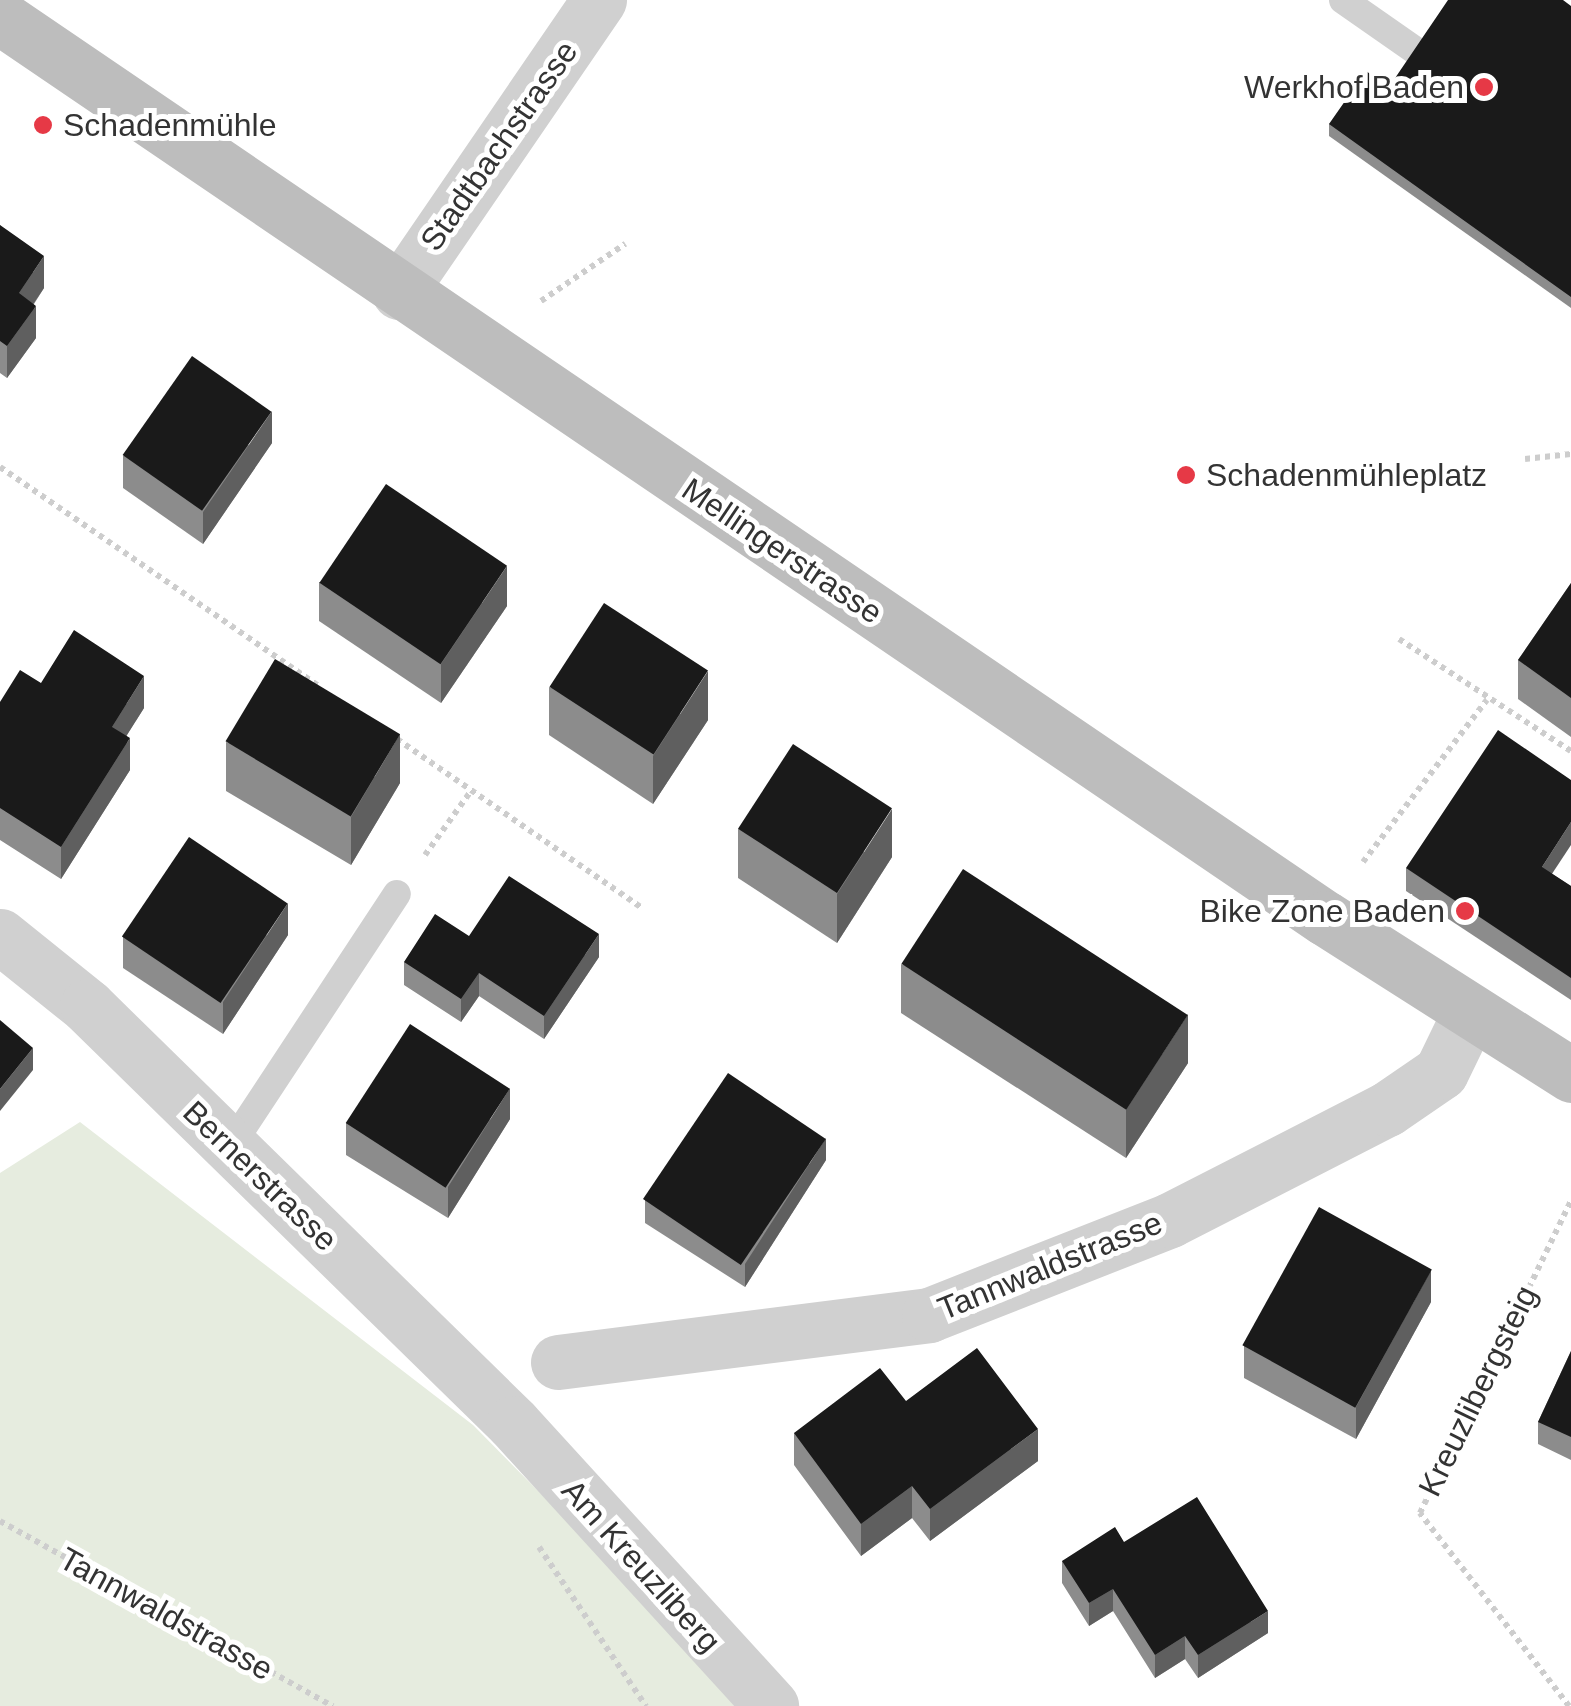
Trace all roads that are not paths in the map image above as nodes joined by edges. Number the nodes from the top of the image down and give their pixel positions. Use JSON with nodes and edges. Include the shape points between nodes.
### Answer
{"nodes":[{"id":1,"x":599,"y":0,"type":"edge"},
{"id":2,"x":1344,"y":0,"type":"edge"},
{"id":3,"x":0,"y":17,"type":"edge"},
{"id":4,"x":1474,"y":90,"type":"edge"},
{"id":5,"x":399,"y":292,"type":"junction"},
{"id":6,"x":396,"y":894,"type":"road end"},
{"id":7,"x":0,"y":936,"type":"edge"},
{"id":8,"x":1470,"y":1012,"type":"junction"},
{"id":9,"x":1571,"y":1075,"type":"edge"},
{"id":10,"x":230,"y":1147,"type":"junction"},
{"id":11,"x":558,"y":1362,"type":"dead end"},
{"id":12,"x":513,"y":1423,"type":"joint"},
{"id":13,"x":771,"y":1706,"type":"edge"}],
"edges":[{"from":1,"to":5,"type":"street","name":"Stadtbachstrasse"},
{"from":2,"to":4,"type":"lane"},
{"from":3,"to":5,"type":"main road","name":"Mellingerstrasse"},
{"from":5,"to":8,"type":"main road","name":"Mellingerstrasse"},
{"from":6,"to":10,"type":"lane"},
{"from":7,"to":10,"type":"street","name":"Bernerstrasse"},
{"from":8,"to":9,"type":"main road","name":"Mellingerstrasse"},
{"from":8,"to":11,"type":"street","name":"Tannwaldstrasse","via":[[1441,1072],[1387,1109],[1170,1220],[929,1316]]},
{"from":10,"to":12,"type":"street","name":"Bernerstrasse"},
{"from":12,"to":13,"type":"street","name":"Am Kreuzliberg"}]}
